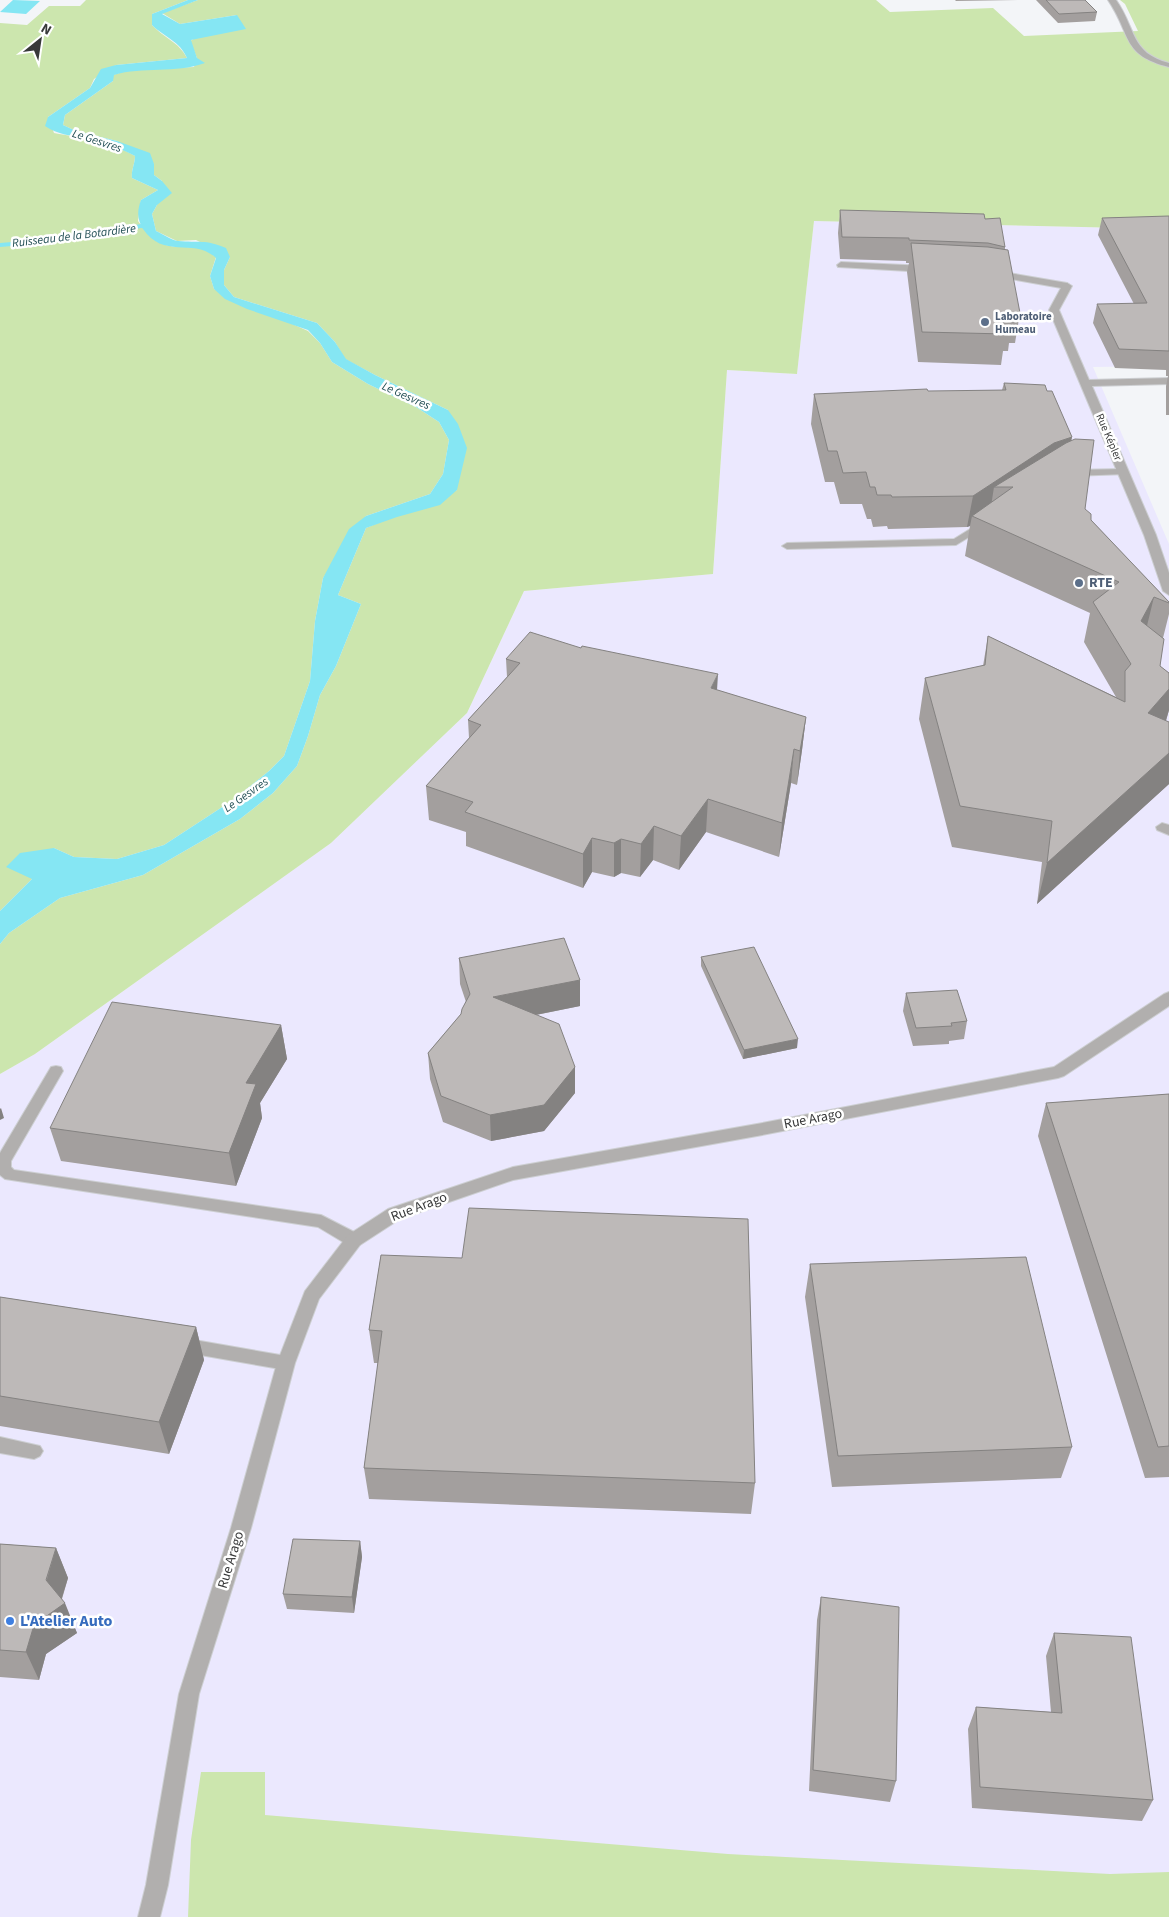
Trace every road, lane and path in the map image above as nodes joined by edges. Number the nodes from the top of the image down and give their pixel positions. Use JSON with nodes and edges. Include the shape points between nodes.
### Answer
{"nodes":[{"id":1,"x":1112,"y":0,"type":"edge"},
{"id":2,"x":1169,"y":65,"type":"edge"},
{"id":3,"x":841,"y":266,"type":"dead end"},
{"id":4,"x":936,"y":270,"type":"edge"},
{"id":5,"x":984,"y":271,"type":"edge"},
{"id":6,"x":1067,"y":286,"type":"joint"},
{"id":7,"x":1169,"y":381,"type":"edge"},
{"id":8,"x":1085,"y":383,"type":"junction"},
{"id":9,"x":1124,"y":472,"type":"junction"},
{"id":10,"x":1060,"y":476,"type":"edge"},
{"id":11,"x":992,"y":517,"type":"edge"},
{"id":12,"x":787,"y":546,"type":"dead end"},
{"id":13,"x":1169,"y":591,"type":"edge"},
{"id":14,"x":1169,"y":998,"type":"edge"},
{"id":15,"x":56,"y":1072,"type":"dead end"},
{"id":16,"x":354,"y":1240,"type":"junction"},
{"id":17,"x":167,"y":1342,"type":"edge"},
{"id":18,"x":286,"y":1363,"type":"junction"},
{"id":19,"x":0,"y":1445,"type":"edge"},
{"id":20,"x":34,"y":1451,"type":"dead end"},
{"id":21,"x":149,"y":1917,"type":"edge"}],
"edges":[{"from":1,"to":2,"type":"street","via":[[1122,13],[1139,53],[1152,61]]},
{"from":3,"to":4,"type":"lane"},
{"from":5,"to":6,"type":"lane"},
{"from":6,"to":8,"type":"street","name":"Rue Képler","via":[[1054,310]]},
{"from":7,"to":8,"type":"street"},
{"from":8,"to":9,"type":"street","name":"Rue Képler"},
{"from":9,"to":10,"type":"lane","via":[[1066,473]]},
{"from":9,"to":13,"type":"street","name":"Rue Képler"},
{"from":11,"to":12,"type":"lane","via":[[956,542]]},
{"from":14,"to":16,"type":"street","name":"Rue Arago","via":[[1058,1072],[513,1174],[394,1214]]},
{"from":15,"to":16,"type":"lane","via":[[3,1161],[3,1169],[10,1175],[321,1221]]},
{"from":16,"to":18,"type":"street","name":"Rue Arago","via":[[311,1296]]},
{"from":17,"to":18,"type":"lane"},
{"from":18,"to":21,"type":"street","name":"Rue Arago","via":[[241,1528],[188,1694]]},
{"from":19,"to":20,"type":"lane"}]}
